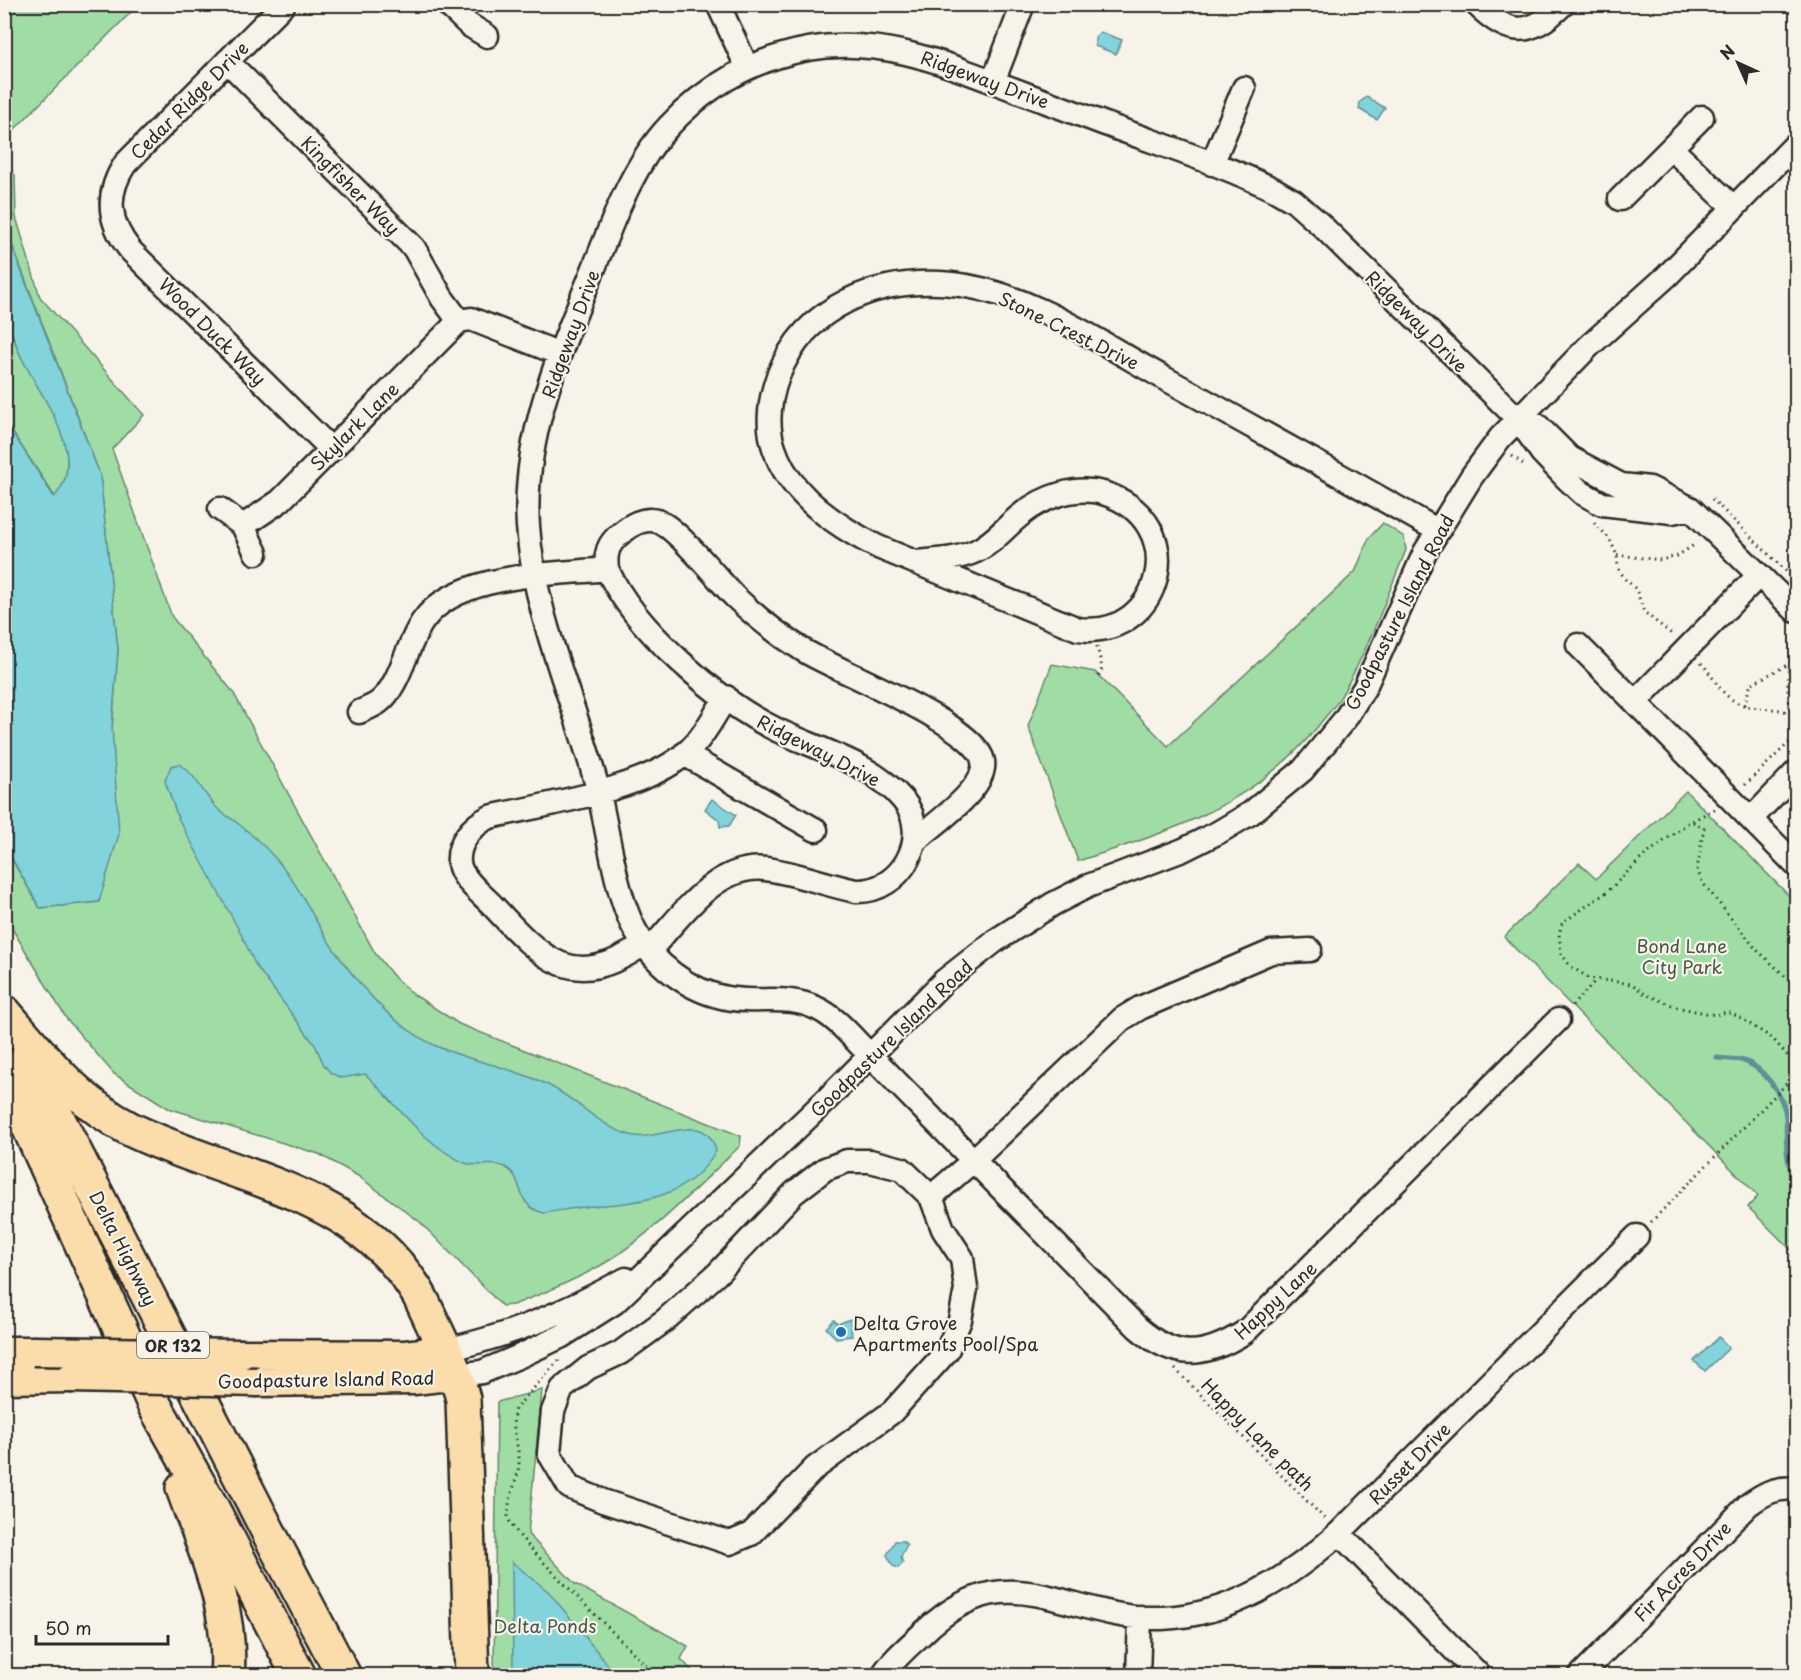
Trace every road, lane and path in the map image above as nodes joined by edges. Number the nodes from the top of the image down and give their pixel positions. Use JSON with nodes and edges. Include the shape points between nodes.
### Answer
{"nodes":[{"id":1,"x":284,"y":4,"type":"edge"},
{"id":2,"x":447,"y":4,"type":"edge"},
{"id":3,"x":718,"y":4,"type":"edge"},
{"id":4,"x":1023,"y":4,"type":"edge"},
{"id":5,"x":1476,"y":4,"type":"edge"},
{"id":6,"x":1563,"y":4,"type":"edge"},
{"id":7,"x":487,"y":36,"type":"dead end"},
{"id":8,"x":227,"y":61,"type":"junction"},
{"id":9,"x":747,"y":67,"type":"junction"},
{"id":10,"x":993,"y":82,"type":"junction"},
{"id":11,"x":1244,"y":88,"type":"dead end"},
{"id":12,"x":1702,"y":117,"type":"dead end"},
{"id":13,"x":1797,"y":144,"type":"edge"},
{"id":14,"x":1671,"y":148,"type":"junction"},
{"id":15,"x":1212,"y":164,"type":"junction"},
{"id":16,"x":1620,"y":199,"type":"dead end"},
{"id":17,"x":110,"y":204,"type":"joint"},
{"id":18,"x":1734,"y":208,"type":"junction"},
{"id":19,"x":459,"y":321,"type":"junction"},
{"id":20,"x":560,"y":354,"type":"junction"},
{"id":21,"x":1518,"y":419,"type":"junction"},
{"id":22,"x":331,"y":449,"type":"junction"},
{"id":23,"x":220,"y":509,"type":"dead end"},
{"id":24,"x":243,"y":526,"type":"junction"},
{"id":25,"x":1437,"y":530,"type":"junction"},
{"id":26,"x":1694,"y":545,"type":"dead end"},
{"id":27,"x":256,"y":553,"type":"dead end"},
{"id":28,"x":914,"y":562,"type":"junction"},
{"id":29,"x":607,"y":569,"type":"junction"},
{"id":30,"x":1759,"y":575,"type":"junction"},
{"id":31,"x":534,"y":577,"type":"junction"},
{"id":32,"x":1797,"y":611,"type":"edge"},
{"id":33,"x":1090,"y":631,"type":"junction"},
{"id":34,"x":1680,"y":642,"type":"dead end"},
{"id":35,"x":1578,"y":645,"type":"dead end"},
{"id":36,"x":1797,"y":655,"type":"edge"},
{"id":37,"x":1696,"y":657,"type":"dead end"},
{"id":38,"x":1791,"y":663,"type":"junction"},
{"id":39,"x":1098,"y":680,"type":"dead end"},
{"id":40,"x":726,"y":697,"type":"junction"},
{"id":41,"x":1635,"y":702,"type":"junction"},
{"id":42,"x":1744,"y":705,"type":"junction"},
{"id":43,"x":359,"y":712,"type":"dead end"},
{"id":44,"x":1795,"y":715,"type":"edge"},
{"id":45,"x":1797,"y":736,"type":"edge"},
{"id":46,"x":684,"y":754,"type":"junction"},
{"id":47,"x":1797,"y":772,"type":"edge"},
{"id":48,"x":1742,"y":788,"type":"dead end"},
{"id":49,"x":599,"y":791,"type":"junction"},
{"id":50,"x":1790,"y":801,"type":"dead end"},
{"id":51,"x":1722,"y":806,"type":"dead end"},
{"id":52,"x":1751,"y":819,"type":"junction"},
{"id":53,"x":1693,"y":822,"type":"junction"},
{"id":54,"x":816,"y":830,"type":"dead end"},
{"id":55,"x":1797,"y":839,"type":"edge"},
{"id":56,"x":915,"y":841,"type":"junction"},
{"id":57,"x":1797,"y":865,"type":"edge"},
{"id":58,"x":647,"y":947,"type":"junction"},
{"id":59,"x":1310,"y":950,"type":"dead end"},
{"id":60,"x":1596,"y":980,"type":"junction"},
{"id":61,"x":1797,"y":986,"type":"edge"},
{"id":62,"x":4,"y":1013,"type":"edge"},
{"id":63,"x":1558,"y":1020,"type":"joint"},
{"id":64,"x":870,"y":1055,"type":"junction"},
{"id":65,"x":1797,"y":1065,"type":"edge"},
{"id":66,"x":4,"y":1072,"type":"edge"},
{"id":67,"x":1797,"y":1074,"type":"edge"},
{"id":68,"x":974,"y":1160,"type":"junction"},
{"id":69,"x":931,"y":1197,"type":"junction"},
{"id":70,"x":1637,"y":1236,"type":"joint"},
{"id":71,"x":1167,"y":1349,"type":"junction"},
{"id":72,"x":4,"y":1351,"type":"edge"},
{"id":73,"x":565,"y":1354,"type":"dead end"},
{"id":74,"x":451,"y":1363,"type":"junction"},
{"id":75,"x":4,"y":1379,"type":"edge"},
{"id":76,"x":155,"y":1406,"type":"junction"},
{"id":77,"x":1797,"y":1489,"type":"edge"},
{"id":78,"x":1339,"y":1533,"type":"junction"},
{"id":79,"x":1140,"y":1617,"type":"junction"},
{"id":80,"x":227,"y":1676,"type":"edge"},
{"id":81,"x":299,"y":1676,"type":"edge"},
{"id":82,"x":344,"y":1676,"type":"edge"},
{"id":83,"x":472,"y":1676,"type":"edge"},
{"id":84,"x":655,"y":1676,"type":"edge"},
{"id":85,"x":882,"y":1676,"type":"edge"},
{"id":86,"x":1138,"y":1676,"type":"edge"},
{"id":87,"x":1480,"y":1676,"type":"edge"},
{"id":88,"x":1580,"y":1676,"type":"edge"}],
"edges":[{"from":1,"to":8,"type":"street","name":"Cedar Ridge Drive"},
{"from":2,"to":7,"type":"street","via":[[464,22]]},
{"from":3,"to":9,"type":"street"},
{"from":4,"to":10,"type":"street"},
{"from":5,"to":6,"type":"street","via":[[1496,23],[1520,29],[1542,24]]},
{"from":8,"to":17,"type":"street","name":"Cedar Ridge Drive","via":[[125,164],[116,179]]},
{"from":8,"to":19,"type":"street","name":"Kingfisher Way","via":[[414,248]]},
{"from":9,"to":10,"type":"street","name":"Ridgeway Drive","via":[[808,49],[851,46],[920,54]]},
{"from":9,"to":20,"type":"street","name":"Ridgeway Drive","via":[[686,108],[652,146],[616,214]]},
{"from":10,"to":15,"type":"street","name":"Ridgeway Drive"},
{"from":11,"to":15,"type":"street"},
{"from":12,"to":14,"type":"street"},
{"from":13,"to":18,"type":"street","name":"Goodpasture Island Road"},
{"from":14,"to":16,"type":"street"},
{"from":14,"to":18,"type":"street"},
{"from":15,"to":21,"type":"street","name":"Ridgeway Drive","via":[[1268,186],[1303,209]]},
{"from":17,"to":22,"type":"street","name":"Wood Duck Way","via":[[116,228],[131,251]]},
{"from":18,"to":21,"type":"street","name":"Goodpasture Island Road"},
{"from":19,"to":20,"type":"street","via":[[471,318]]},
{"from":19,"to":22,"type":"street","name":"Skylark Lane"},
{"from":20,"to":31,"type":"street","name":"Ridgeway Drive","via":[[535,440],[528,485]]},
{"from":21,"to":25,"type":"street","name":"Goodpasture Island Road","via":[[1472,476]]},
{"from":21,"to":30,"type":"street","name":"Ridgeway Drive","via":[[1537,425],[1570,458],[1621,485],[1650,488],[1690,508]]},
{"from":22,"to":24,"type":"street","name":"Skylark Lane","via":[[280,501]]},
{"from":23,"to":24,"type":"street"},
{"from":24,"to":27,"type":"street"},
{"from":25,"to":28,"type":"street","name":"Stone Crest Drive","via":[[1032,308],[979,288],[950,283],[916,284],[853,297],[812,323],[783,363],[770,410],[773,447],[783,468],[811,503],[854,535]]},
{"from":25,"to":64,"type":"street","name":"Goodpasture Island Road","via":[[1365,687],[1345,720],[1303,770],[1251,813],[1220,832],[1089,886],[995,941],[944,981]]},
{"from":26,"to":34,"type":"path","via":[[1661,560],[1617,555],[1618,567],[1636,589],[1644,612]]},
{"from":28,"to":33,"type":"street","name":"Stone Crest Drive"},
{"from":28,"to":33,"type":"street","name":"Stone Crest Drive","via":[[948,560],[977,550],[1033,507],[1060,495],[1086,490],[1116,498],[1132,507],[1148,526],[1159,551],[1159,567],[1146,601],[1134,613]]},
{"from":29,"to":31,"type":"street"},
{"from":29,"to":40,"type":"street","name":"Ridgeway Drive","via":[[656,638]]},
{"from":29,"to":56,"type":"street","via":[[606,553],[614,538],[637,522],[659,521],[780,634],[827,664],[916,705],[969,740],[983,762],[977,785]]},
{"from":30,"to":32,"type":"street","name":"Ridgeway Drive"},
{"from":30,"to":41,"type":"street"},
{"from":31,"to":43,"type":"street","via":[[468,588],[436,606],[418,629],[385,697]]},
{"from":31,"to":49,"type":"street","name":"Ridgeway Drive","via":[[541,613]]},
{"from":33,"to":39,"type":"path","via":[[1101,660]]},
{"from":35,"to":41,"type":"street"},
{"from":36,"to":38,"type":"path"},
{"from":37,"to":42,"type":"path","via":[[1720,689]]},
{"from":38,"to":42,"type":"path","via":[[1751,684]]},
{"from":38,"to":44,"type":"path","via":[[1788,691]]},
{"from":40,"to":46,"type":"street"},
{"from":40,"to":56,"type":"street","name":"Ridgeway Drive","via":[[770,726],[837,756],[887,785],[912,814]]},
{"from":41,"to":52,"type":"street"},
{"from":42,"to":44,"type":"path"},
{"from":45,"to":48,"type":"path"},
{"from":46,"to":49,"type":"street","via":[[647,776]]},
{"from":46,"to":54,"type":"street"},
{"from":47,"to":52,"type":"street"},
{"from":49,"to":58,"type":"street","name":"Ridgeway Drive","via":[[623,902],[631,924]]},
{"from":49,"to":58,"type":"street","via":[[485,819],[464,840],[460,868],[526,941],[558,964],[599,967]]},
{"from":50,"to":55,"type":"path","via":[[1792,834]]},
{"from":51,"to":53,"type":"path","via":[[1706,811]]},
{"from":52,"to":57,"type":"street"},
{"from":53,"to":60,"type":"path","via":[[1562,923],[1561,953],[1570,966]]},
{"from":53,"to":61,"type":"path","via":[[1704,828],[1697,869],[1702,882],[1756,949]]},
{"from":56,"to":58,"type":"street","via":[[899,872],[869,890],[768,870],[731,874],[714,883]]},
{"from":58,"to":64,"type":"street","name":"Ridgeway Drive","via":[[686,983],[714,996],[788,1000],[814,1007]]},
{"from":59,"to":68,"type":"street","via":[[1270,952],[1122,1018]]},
{"from":60,"to":63,"type":"path"},
{"from":60,"to":65,"type":"path","via":[[1632,984],[1676,1007],[1739,1017],[1772,1038]]},
{"from":62,"to":74,"type":"highway","via":[[62,1079],[108,1115],[161,1141],[315,1201],[353,1223],[378,1244],[410,1281]]},
{"from":62,"to":82,"type":"highway","name":"Delta Highway","number":"OR 132"},
{"from":63,"to":71,"type":"street","name":"Happy Lane","via":[[1257,1322],[1232,1341],[1216,1347],[1188,1353]]},
{"from":64,"to":68,"type":"street"},
{"from":64,"to":74,"type":"street","name":"Goodpasture Island Road","via":[[614,1303],[561,1336],[482,1372]]},
{"from":66,"to":76,"type":"highway","name":"Delta Highway","number":"OR 132"},
{"from":67,"to":70,"type":"path"},
{"from":68,"to":69,"type":"street"},
{"from":68,"to":71,"type":"street","via":[[1138,1328]]},
{"from":69,"to":69,"type":"street","via":[[902,1169],[870,1161],[847,1161],[825,1169],[794,1193],[717,1274],[664,1321],[620,1353],[588,1368],[562,1389],[553,1411],[549,1453],[569,1487],[730,1543],[751,1534],[815,1468],[892,1412],[947,1351],[960,1320],[966,1289],[962,1258],[943,1229]]},
{"from":70,"to":78,"type":"street","name":"Russet Drive"},
{"from":71,"to":78,"type":"path","name":"Happy Lane path","via":[[1178,1373]]},
{"from":72,"to":74,"type":"main road","name":"Goodpasture Island Road","bridge":true,"via":[[405,1355]]},
{"from":73,"to":84,"type":"path","via":[[515,1408],[519,1459],[509,1521],[538,1557],[632,1648]]},
{"from":74,"to":75,"type":"main road","name":"Goodpasture Island Road","bridge":true,"via":[[414,1380]]},
{"from":74,"to":83,"type":"highway","via":[[463,1399]]},
{"from":76,"to":80,"type":"highway","via":[[223,1608],[228,1640]]},
{"from":76,"to":81,"type":"highway","name":"Delta Highway","number":"OR 132"},
{"from":77,"to":88,"type":"street","name":"Fir Acres Drive","via":[[1777,1489],[1748,1505]]},
{"from":78,"to":79,"type":"street","name":"Russet Drive","via":[[1294,1571],[1244,1599],[1202,1612]]},
{"from":78,"to":87,"type":"street"},
{"from":79,"to":85,"type":"street","name":"Russet Drive","via":[[1023,1590],[982,1594],[940,1617]]},
{"from":79,"to":86,"type":"street"}]}
